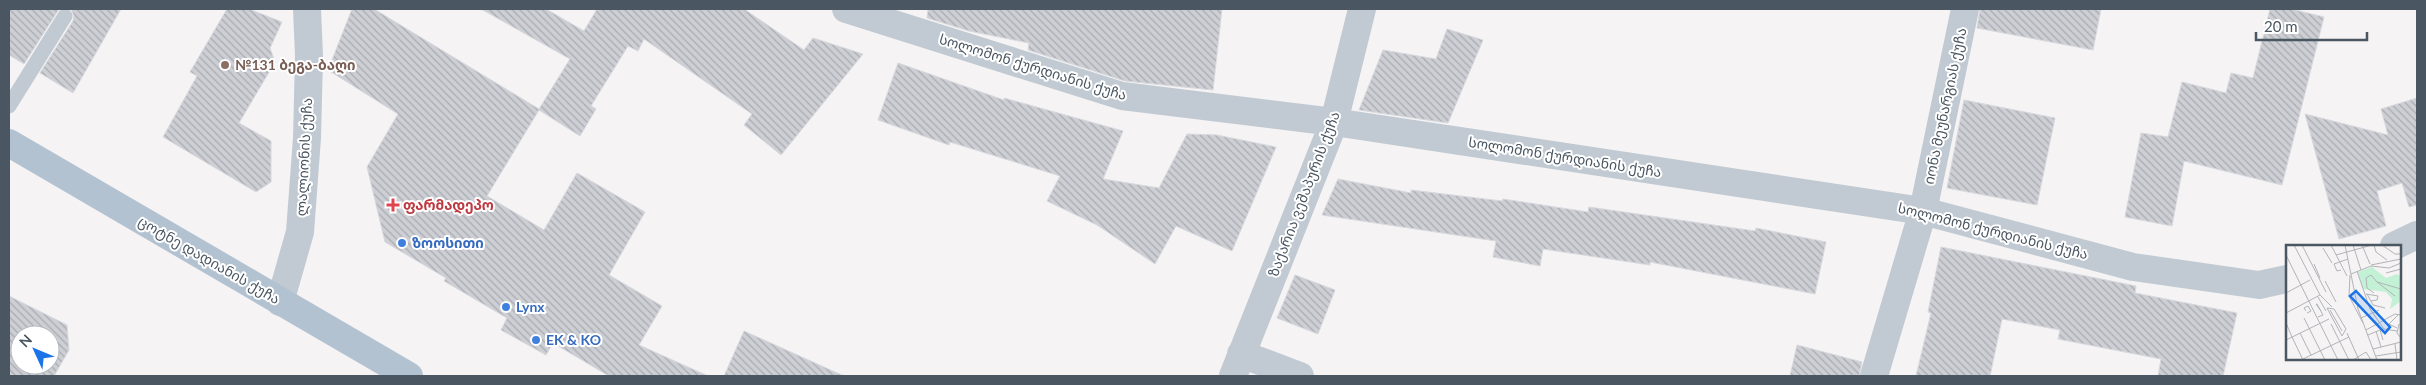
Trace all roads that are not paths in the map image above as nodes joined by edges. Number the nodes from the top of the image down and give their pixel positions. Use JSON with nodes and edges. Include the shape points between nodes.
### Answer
{"nodes":[{"id":1,"x":307,"y":9,"type":"edge"},
{"id":2,"x":846,"y":9,"type":"edge"},
{"id":3,"x":1362,"y":9,"type":"edge"},
{"id":4,"x":1965,"y":9,"type":"edge"},
{"id":5,"x":65,"y":16,"type":"dead end"},
{"id":6,"x":9,"y":106,"type":"edge"},
{"id":7,"x":1334,"y":122,"type":"junction"},
{"id":8,"x":9,"y":143,"type":"edge"},
{"id":9,"x":1924,"y":211,"type":"junction"},
{"id":10,"x":2417,"y":235,"type":"edge"},
{"id":11,"x":2396,"y":245,"type":"edge"},
{"id":12,"x":2286,"y":279,"type":"edge"},
{"id":13,"x":280,"y":302,"type":"junction"},
{"id":14,"x":1237,"y":365,"type":"edge"},
{"id":15,"x":409,"y":376,"type":"edge"},
{"id":16,"x":1300,"y":376,"type":"edge"},
{"id":17,"x":1874,"y":376,"type":"edge"}],
"edges":[{"from":1,"to":13,"type":"street","name":"ლალიონის ქუჩა","via":[[307,138],[300,232]]},
{"from":2,"to":7,"type":"street","name":"სოლომონ ქურდიანის ქუჩა","via":[[1122,96]]},
{"from":3,"to":7,"type":"street","name":"ზაქარია ვეშაპურის ქუჩა"},
{"from":4,"to":9,"type":"street","name":"იონა მეუნარგიას ქუჩა"},
{"from":5,"to":6,"type":"lane"},
{"from":7,"to":9,"type":"street","name":"სოლომონ ქურდიანის ქუჩა"},
{"from":7,"to":14,"type":"street","name":"ზაქარია ვეშაპურის ქუჩა"},
{"from":8,"to":13,"type":"main road","name":"ცოტნე დადიანის ქუჩა"},
{"from":9,"to":12,"type":"street","name":"სოლომონ ქურდიანის ქუჩა","via":[[2133,267],[2259,285]]},
{"from":9,"to":17,"type":"street","name":"იონა მეუნარგიას ქუჩა"},
{"from":10,"to":11,"type":"street"},
{"from":13,"to":15,"type":"main road","name":"ცოტნე დადიანის ქუჩა"},
{"from":14,"to":16,"type":"street"}]}
